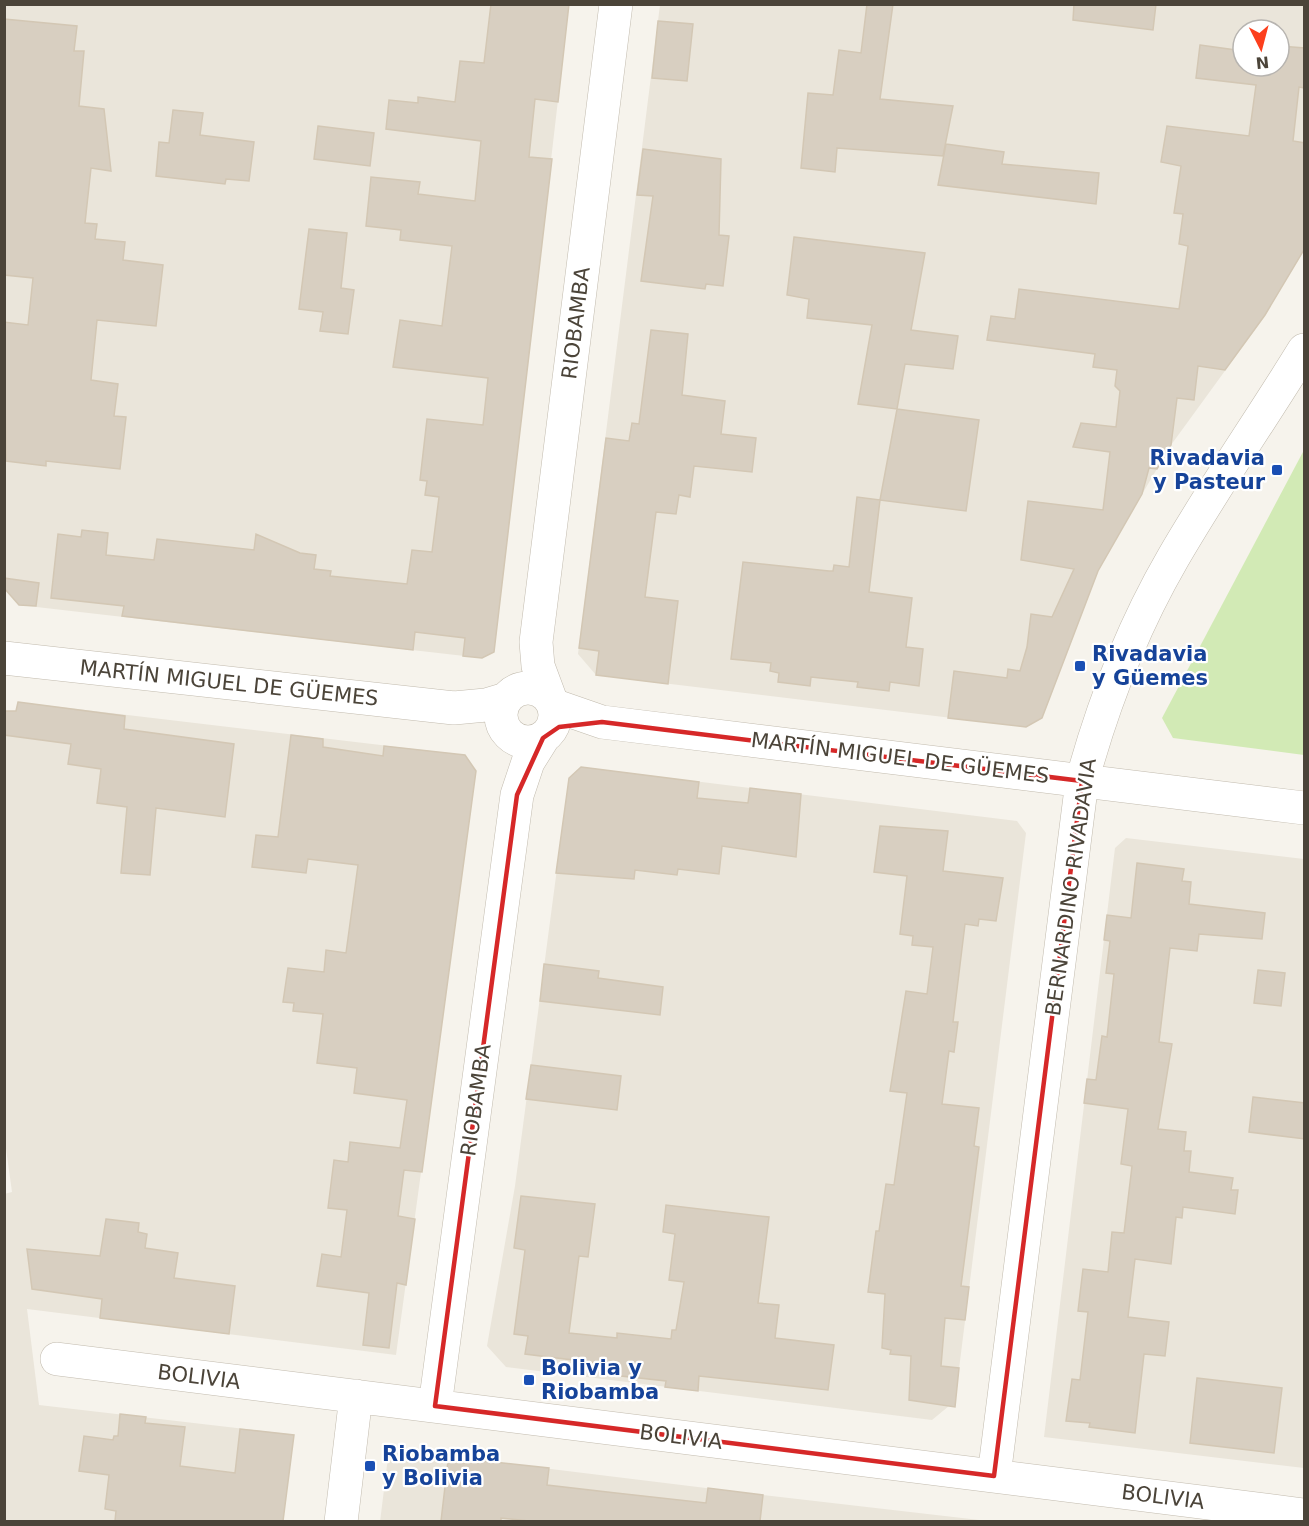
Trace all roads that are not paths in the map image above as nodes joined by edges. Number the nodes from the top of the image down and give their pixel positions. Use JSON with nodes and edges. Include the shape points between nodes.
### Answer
{"nodes":[{"id":1,"x":616,"y":4,"type":"edge"},
{"id":2,"x":1305,"y":351,"type":"edge"},
{"id":3,"x":536,"y":642,"type":"junction"},
{"id":4,"x":4,"y":658,"type":"edge"},
{"id":5,"x":508,"y":713,"type":"junction"},
{"id":6,"x":550,"y":718,"type":"junction"},
{"id":7,"x":1082,"y":781,"type":"junction"},
{"id":8,"x":517,"y":795,"type":"junction"},
{"id":9,"x":1305,"y":808,"type":"edge"},
{"id":10,"x":57,"y":1359,"type":"dead end"},
{"id":11,"x":356,"y":1396,"type":"junction"},
{"id":12,"x":435,"y":1406,"type":"junction"},
{"id":13,"x":994,"y":1476,"type":"junction"},
{"id":14,"x":1305,"y":1515,"type":"edge"},
{"id":15,"x":341,"y":1521,"type":"edge"}],
"edges":[{"from":1,"to":3,"type":"street","name":"RIOBAMBA"},
{"from":2,"to":7,"type":"street","name":"BERNARDINO RIVADAVIA","via":[[1172,559],[1117,676]]},
{"from":3,"to":5,"type":"street","name":"RIOBAMBA"},
{"from":3,"to":6,"type":"street","name":"RIOBAMBA"},
{"from":4,"to":5,"type":"street","name":"MARTÍN MIGUEL DE GÜEMES"},
{"from":5,"to":6,"type":"street","via":[[522,741],[531,742]]},
{"from":5,"to":6,"type":"street","via":[[529,688],[538,690]]},
{"from":5,"to":8,"type":"street","name":"RIOBAMBA"},
{"from":6,"to":7,"type":"street","name":"MARTÍN MIGUEL DE GÜEMES"},
{"from":6,"to":8,"type":"street","name":"RIOBAMBA"},
{"from":7,"to":9,"type":"street","name":"MARTÍN MIGUEL DE GÜEMES"},
{"from":7,"to":13,"type":"street","name":"BERNARDINO RIVADAVIA"},
{"from":8,"to":12,"type":"street","name":"RIOBAMBA"},
{"from":10,"to":11,"type":"street","name":"BOLIVIA"},
{"from":11,"to":12,"type":"street","name":"BOLIVIA"},
{"from":11,"to":15,"type":"street"},
{"from":12,"to":13,"type":"street","name":"BOLIVIA"},
{"from":13,"to":14,"type":"street","name":"BOLIVIA"}]}
